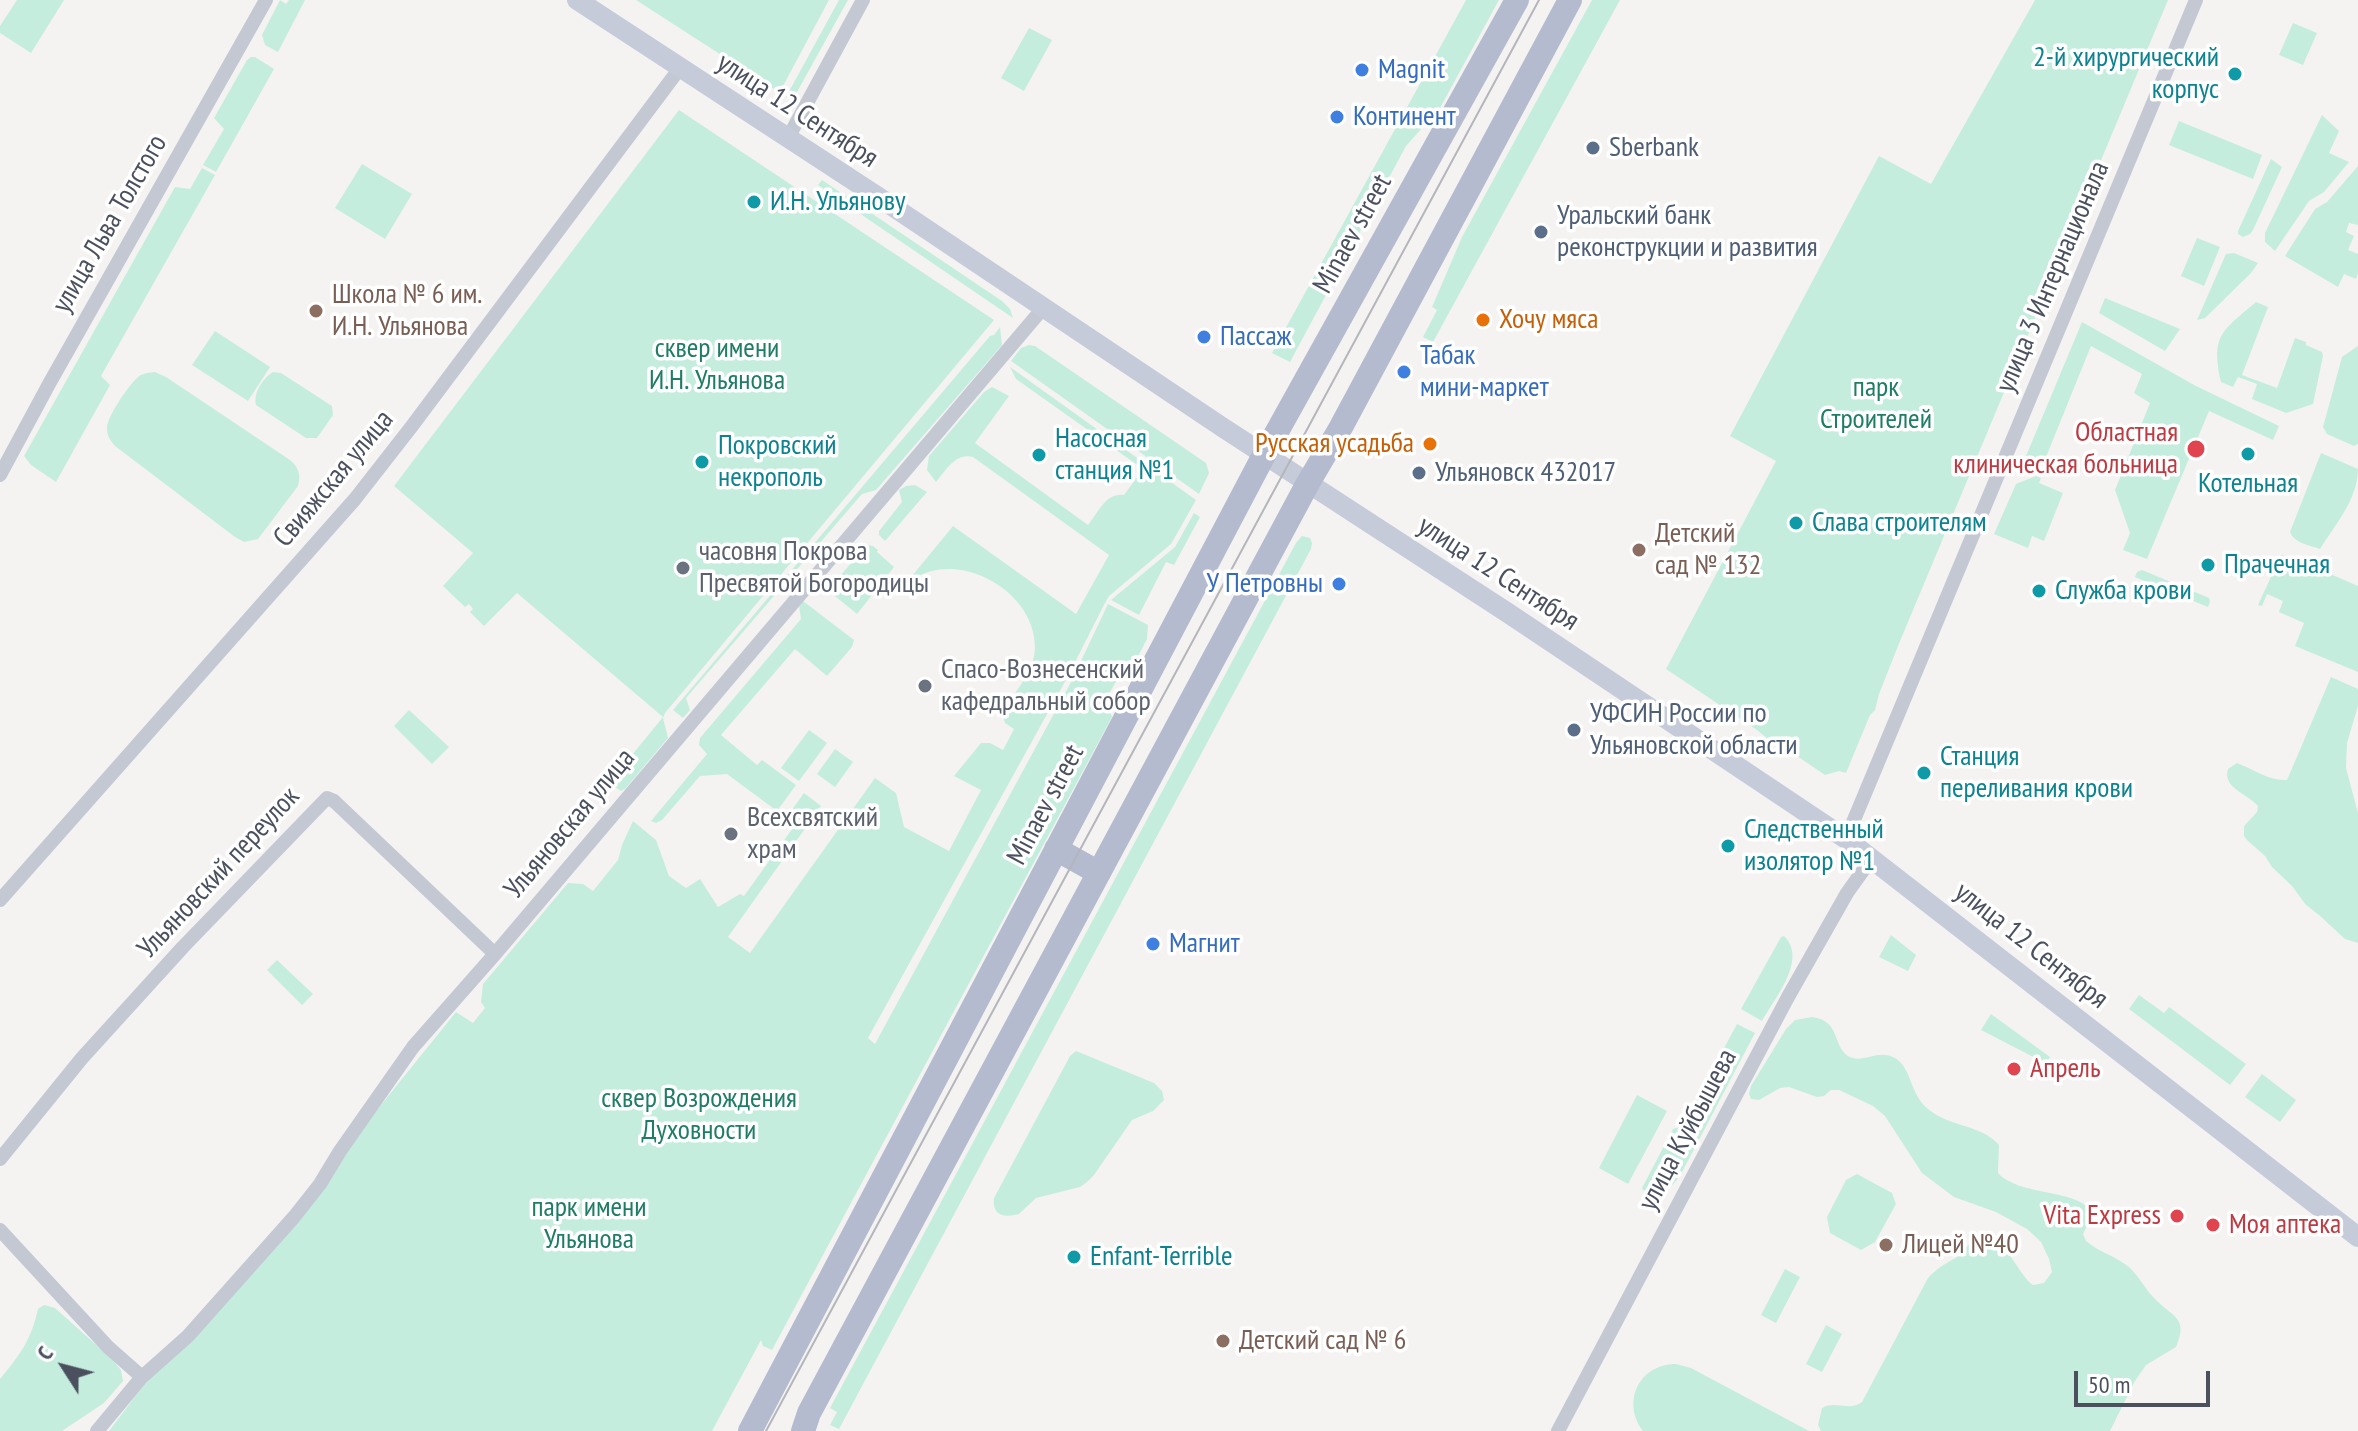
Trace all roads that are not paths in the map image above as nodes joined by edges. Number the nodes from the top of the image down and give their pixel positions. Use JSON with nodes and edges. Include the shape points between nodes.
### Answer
{"nodes":[{"id":1,"x":266,"y":0,"type":"edge"},
{"id":2,"x":577,"y":0,"type":"edge"},
{"id":3,"x":863,"y":0,"type":"edge"},
{"id":4,"x":1517,"y":0,"type":"edge"},
{"id":5,"x":1570,"y":0,"type":"edge"},
{"id":6,"x":2196,"y":0,"type":"edge"},
{"id":7,"x":680,"y":68,"type":"junction"},
{"id":8,"x":788,"y":138,"type":"junction"},
{"id":9,"x":1044,"y":307,"type":"junction"},
{"id":10,"x":1264,"y":455,"type":"junction"},
{"id":11,"x":0,"y":475,"type":"edge"},
{"id":12,"x":1308,"y":483,"type":"junction"},
{"id":13,"x":1846,"y":839,"type":"junction"},
{"id":14,"x":1056,"y":849,"type":"junction"},
{"id":15,"x":1872,"y":858,"type":"junction"},
{"id":16,"x":1099,"y":873,"type":"junction"},
{"id":17,"x":0,"y":900,"type":"edge"},
{"id":18,"x":495,"y":954,"type":"junction"},
{"id":19,"x":0,"y":1159,"type":"edge"},
{"id":20,"x":0,"y":1230,"type":"edge"},
{"id":21,"x":2358,"y":1237,"type":"edge"},
{"id":22,"x":142,"y":1377,"type":"junction"},
{"id":23,"x":754,"y":1430,"type":"edge"},
{"id":24,"x":97,"y":1431,"type":"edge"},
{"id":25,"x":803,"y":1431,"type":"edge"},
{"id":26,"x":1558,"y":1431,"type":"edge"}],
"edges":[{"from":1,"to":11,"type":"street","name":"улица Льва Толстого"},
{"from":2,"to":7,"type":"main road","name":"улица 12 Сентября"},
{"from":3,"to":8,"type":"street"},
{"from":4,"to":10,"type":"main road","name":"Minaev street"},
{"from":5,"to":12,"type":"main road"},
{"from":6,"to":13,"type":"street","name":"улица 3 Интернационала"},
{"from":7,"to":8,"type":"main road","name":"улица 12 Сентября"},
{"from":7,"to":17,"type":"street","name":"Свияжская улица","via":[[355,499]]},
{"from":8,"to":9,"type":"main road","name":"улица 12 Сентября"},
{"from":9,"to":10,"type":"main road","name":"улица 12 Сентября"},
{"from":9,"to":18,"type":"street","name":"Ульяновская улица"},
{"from":10,"to":12,"type":"main road","name":"улица 12 Сентября"},
{"from":10,"to":14,"type":"main road","name":"Minaev street"},
{"from":12,"to":13,"type":"main road","name":"улица 12 Сентября"},
{"from":12,"to":16,"type":"main road"},
{"from":13,"to":15,"type":"main road","name":"улица 12 Сентября"},
{"from":14,"to":16,"type":"main road"},
{"from":14,"to":23,"type":"main road","name":"Minaev street"},
{"from":15,"to":21,"type":"main road","name":"улица 12 Сентября"},
{"from":15,"to":26,"type":"street","name":"улица Куйбышева","via":[[1816,947]]},
{"from":16,"to":25,"type":"main road"},
{"from":18,"to":19,"type":"street","name":"Ульяновский переулок","via":[[327,798],[82,1058]]},
{"from":18,"to":22,"type":"street","name":"Ульяновская улица","via":[[413,1047],[294,1217],[188,1336]]},
{"from":20,"to":22,"type":"street"},
{"from":22,"to":24,"type":"street","name":"Ульяновская улица"}]}
